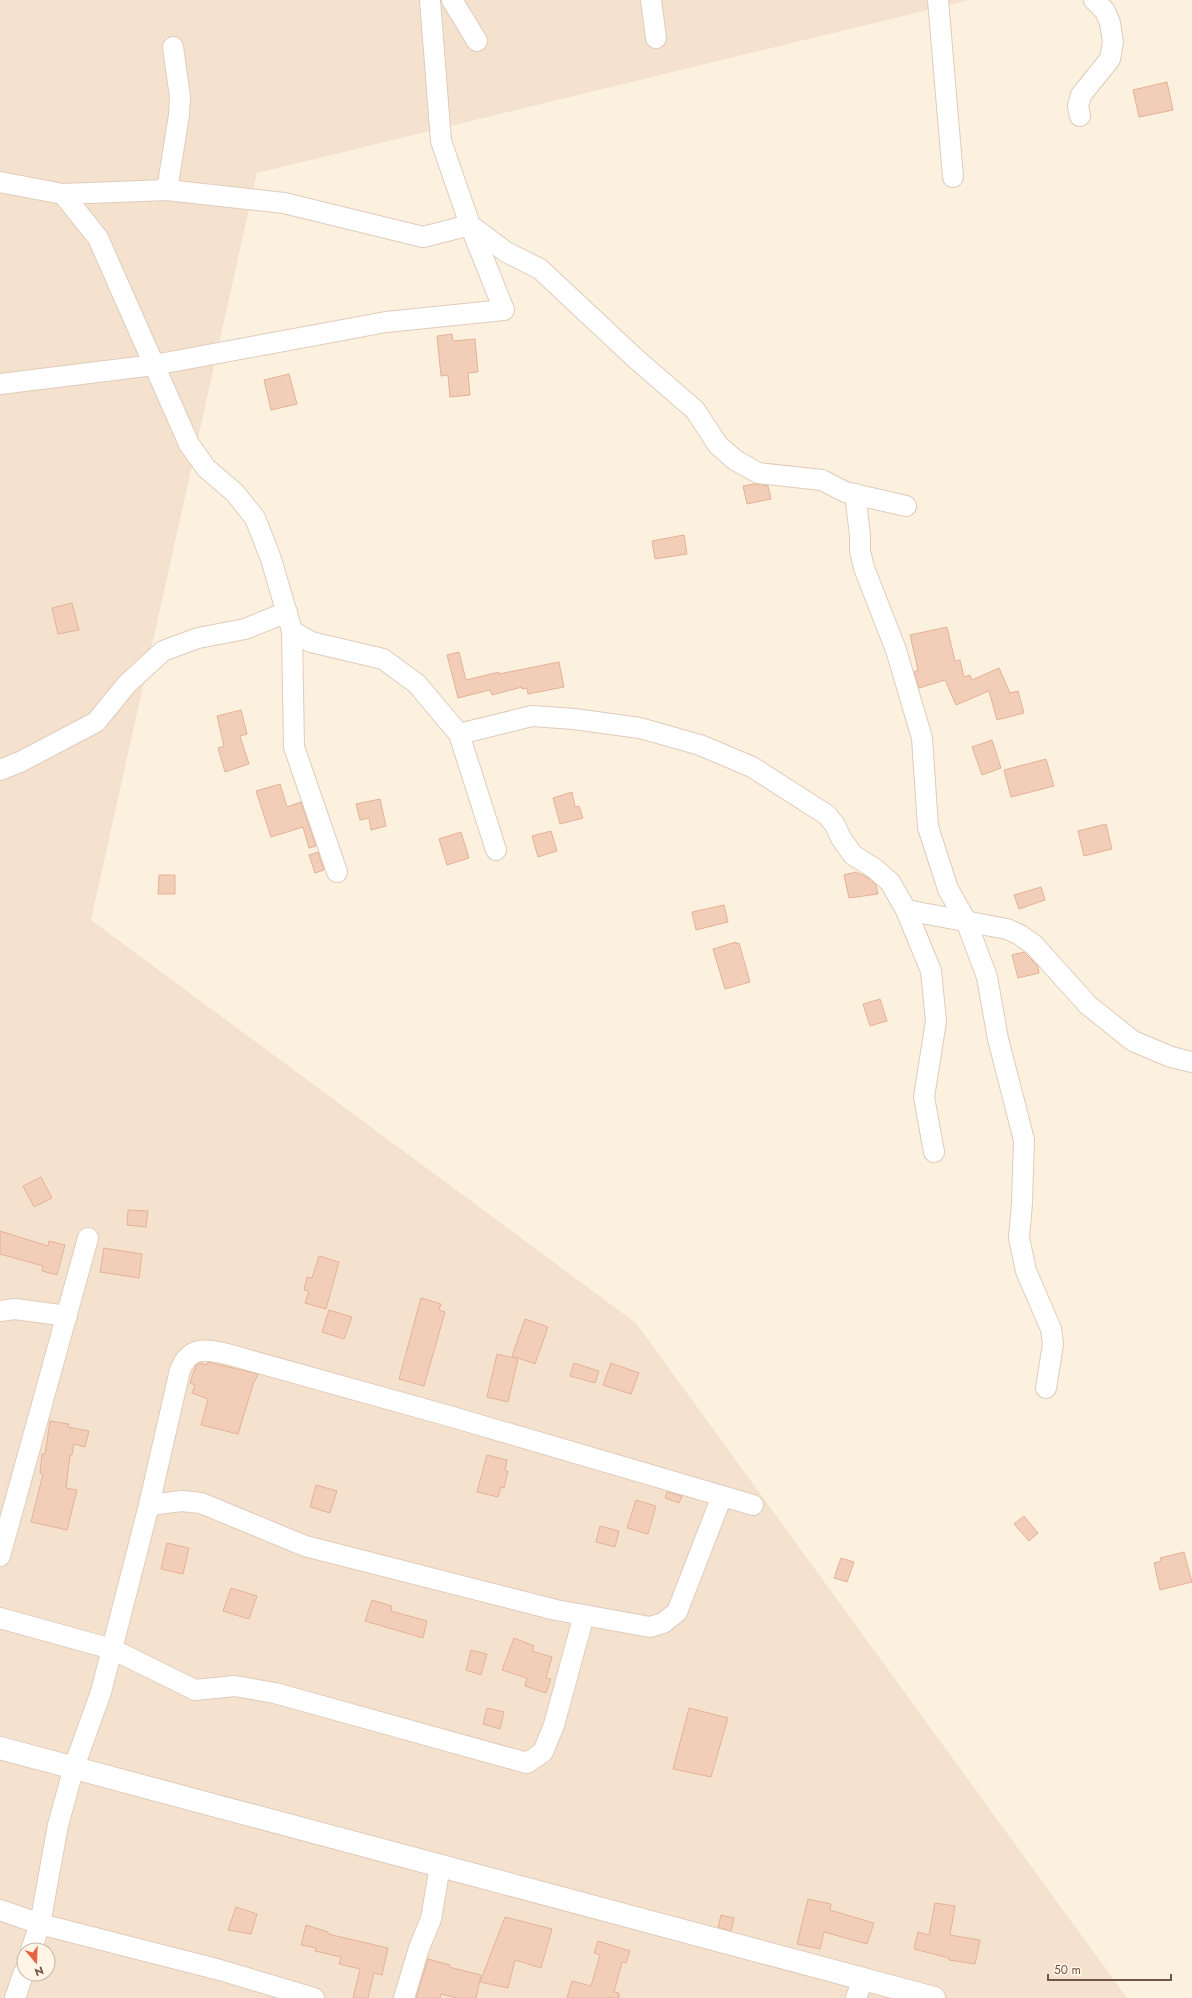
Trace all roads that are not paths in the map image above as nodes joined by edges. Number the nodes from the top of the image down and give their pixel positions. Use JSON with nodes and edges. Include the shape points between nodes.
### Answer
{"nodes":[{"id":1,"x":430,"y":0,"type":"edge"},
{"id":2,"x":452,"y":0,"type":"edge"},
{"id":3,"x":651,"y":0,"type":"edge"},
{"id":4,"x":938,"y":0,"type":"edge"},
{"id":5,"x":1094,"y":0,"type":"edge"},
{"id":6,"x":656,"y":38,"type":"dead end"},
{"id":7,"x":478,"y":41,"type":"dead end"},
{"id":8,"x":173,"y":47,"type":"dead end"},
{"id":9,"x":1080,"y":116,"type":"dead end"},
{"id":10,"x":953,"y":177,"type":"dead end"},
{"id":11,"x":0,"y":182,"type":"edge"},
{"id":12,"x":167,"y":190,"type":"junction"},
{"id":13,"x":63,"y":194,"type":"junction"},
{"id":14,"x":470,"y":225,"type":"junction"},
{"id":15,"x":154,"y":365,"type":"junction"},
{"id":16,"x":0,"y":384,"type":"edge"},
{"id":17,"x":855,"y":494,"type":"junction"},
{"id":18,"x":906,"y":506,"type":"dead end"},
{"id":19,"x":289,"y":622,"type":"junction"},
{"id":20,"x":459,"y":734,"type":"junction"},
{"id":21,"x":0,"y":770,"type":"edge"},
{"id":22,"x":496,"y":850,"type":"dead end"},
{"id":23,"x":337,"y":872,"type":"dead end"},
{"id":24,"x":906,"y":910,"type":"junction"},
{"id":25,"x":966,"y":921,"type":"junction"},
{"id":26,"x":1192,"y":1062,"type":"edge"},
{"id":27,"x":934,"y":1152,"type":"dead end"},
{"id":28,"x":88,"y":1238,"type":"dead end"},
{"id":29,"x":0,"y":1311,"type":"edge"},
{"id":30,"x":67,"y":1316,"type":"junction"},
{"id":31,"x":1046,"y":1388,"type":"dead end"},
{"id":32,"x":722,"y":1496,"type":"junction"},
{"id":33,"x":149,"y":1505,"type":"junction"},
{"id":34,"x":753,"y":1505,"type":"dead end"},
{"id":35,"x":0,"y":1556,"type":"edge"},
{"id":36,"x":584,"y":1615,"type":"junction"},
{"id":37,"x":0,"y":1618,"type":"edge"},
{"id":38,"x":112,"y":1649,"type":"junction"},
{"id":39,"x":0,"y":1748,"type":"edge"},
{"id":40,"x":74,"y":1768,"type":"junction"},
{"id":41,"x":440,"y":1866,"type":"junction"},
{"id":42,"x":0,"y":1910,"type":"edge"},
{"id":43,"x":40,"y":1924,"type":"junction"},
{"id":44,"x":34,"y":1942,"type":"edge"},
{"id":45,"x":21,"y":1982,"type":"edge"},
{"id":46,"x":859,"y":1988,"type":"edge"},
{"id":47,"x":15,"y":1998,"type":"edge"},
{"id":48,"x":314,"y":1998,"type":"edge"},
{"id":49,"x":404,"y":1998,"type":"edge"},
{"id":50,"x":934,"y":1998,"type":"edge"}],
"edges":[{"from":1,"to":14,"type":"street","via":[[441,141]]},
{"from":2,"to":7,"type":"street"},
{"from":3,"to":6,"type":"street"},
{"from":4,"to":10,"type":"street"},
{"from":5,"to":9,"type":"street","via":[[1105,11],[1113,42],[1110,59],[1081,95],[1078,106]]},
{"from":8,"to":12,"type":"street","via":[[180,96]]},
{"from":11,"to":13,"type":"street"},
{"from":12,"to":13,"type":"street"},
{"from":12,"to":14,"type":"street","via":[[284,203],[424,237]]},
{"from":13,"to":15,"type":"street","via":[[98,238]]},
{"from":14,"to":15,"type":"street","via":[[504,310],[386,322]]},
{"from":14,"to":17,"type":"street","via":[[506,252],[540,269],[695,410],[718,445],[735,460],[758,473],[822,480],[845,492]]},
{"from":15,"to":16,"type":"street"},
{"from":15,"to":19,"type":"street","via":[[189,444],[206,468],[235,493],[255,518],[271,559]]},
{"from":17,"to":18,"type":"street"},
{"from":17,"to":25,"type":"street","via":[[864,568],[896,650],[922,738],[928,826],[948,889]]},
{"from":19,"to":20,"type":"street","via":[[310,642],[383,658],[417,684]]},
{"from":19,"to":21,"type":"street","via":[[198,638],[163,651],[127,684],[96,722]]},
{"from":19,"to":23,"type":"street","via":[[294,747]]},
{"from":20,"to":22,"type":"street"},
{"from":20,"to":24,"type":"street","via":[[532,716],[640,728],[700,745],[752,767],[827,815],[853,854],[890,882]]},
{"from":24,"to":25,"type":"street"},
{"from":24,"to":27,"type":"street","via":[[931,972],[936,1021],[924,1097]]},
{"from":25,"to":26,"type":"street","via":[[1007,929],[1020,935],[1034,945],[1088,1005],[1133,1041]]},
{"from":25,"to":31,"type":"street","via":[[987,977],[998,1039],[1024,1140],[1019,1238],[1026,1271],[1051,1329],[1053,1349]]},
{"from":28,"to":30,"type":"street"},
{"from":29,"to":30,"type":"street","via":[[15,1309]]},
{"from":30,"to":35,"type":"street"},
{"from":32,"to":33,"type":"street","via":[[449,1416],[205,1349],[194,1352],[184,1359],[180,1370]]},
{"from":32,"to":34,"type":"street"},
{"from":32,"to":36,"type":"street","via":[[677,1612],[663,1623],[650,1627]]},
{"from":33,"to":36,"type":"street","via":[[182,1501],[201,1503],[305,1546]]},
{"from":33,"to":38,"type":"street"},
{"from":36,"to":38,"type":"street","via":[[554,1725],[543,1752],[527,1763],[275,1692],[235,1686],[195,1690]]},
{"from":37,"to":38,"type":"street"},
{"from":38,"to":40,"type":"street","via":[[101,1692]]},
{"from":39,"to":40,"type":"street"},
{"from":40,"to":41,"type":"street"},
{"from":40,"to":43,"type":"street","via":[[58,1825]]},
{"from":41,"to":46,"type":"street"},
{"from":41,"to":49,"type":"street","via":[[431,1919]]},
{"from":42,"to":43,"type":"street"},
{"from":43,"to":44,"type":"street"},
{"from":43,"to":48,"type":"street","via":[[220,1970]]},
{"from":45,"to":47,"type":"street"},
{"from":46,"to":50,"type":"street"}]}
